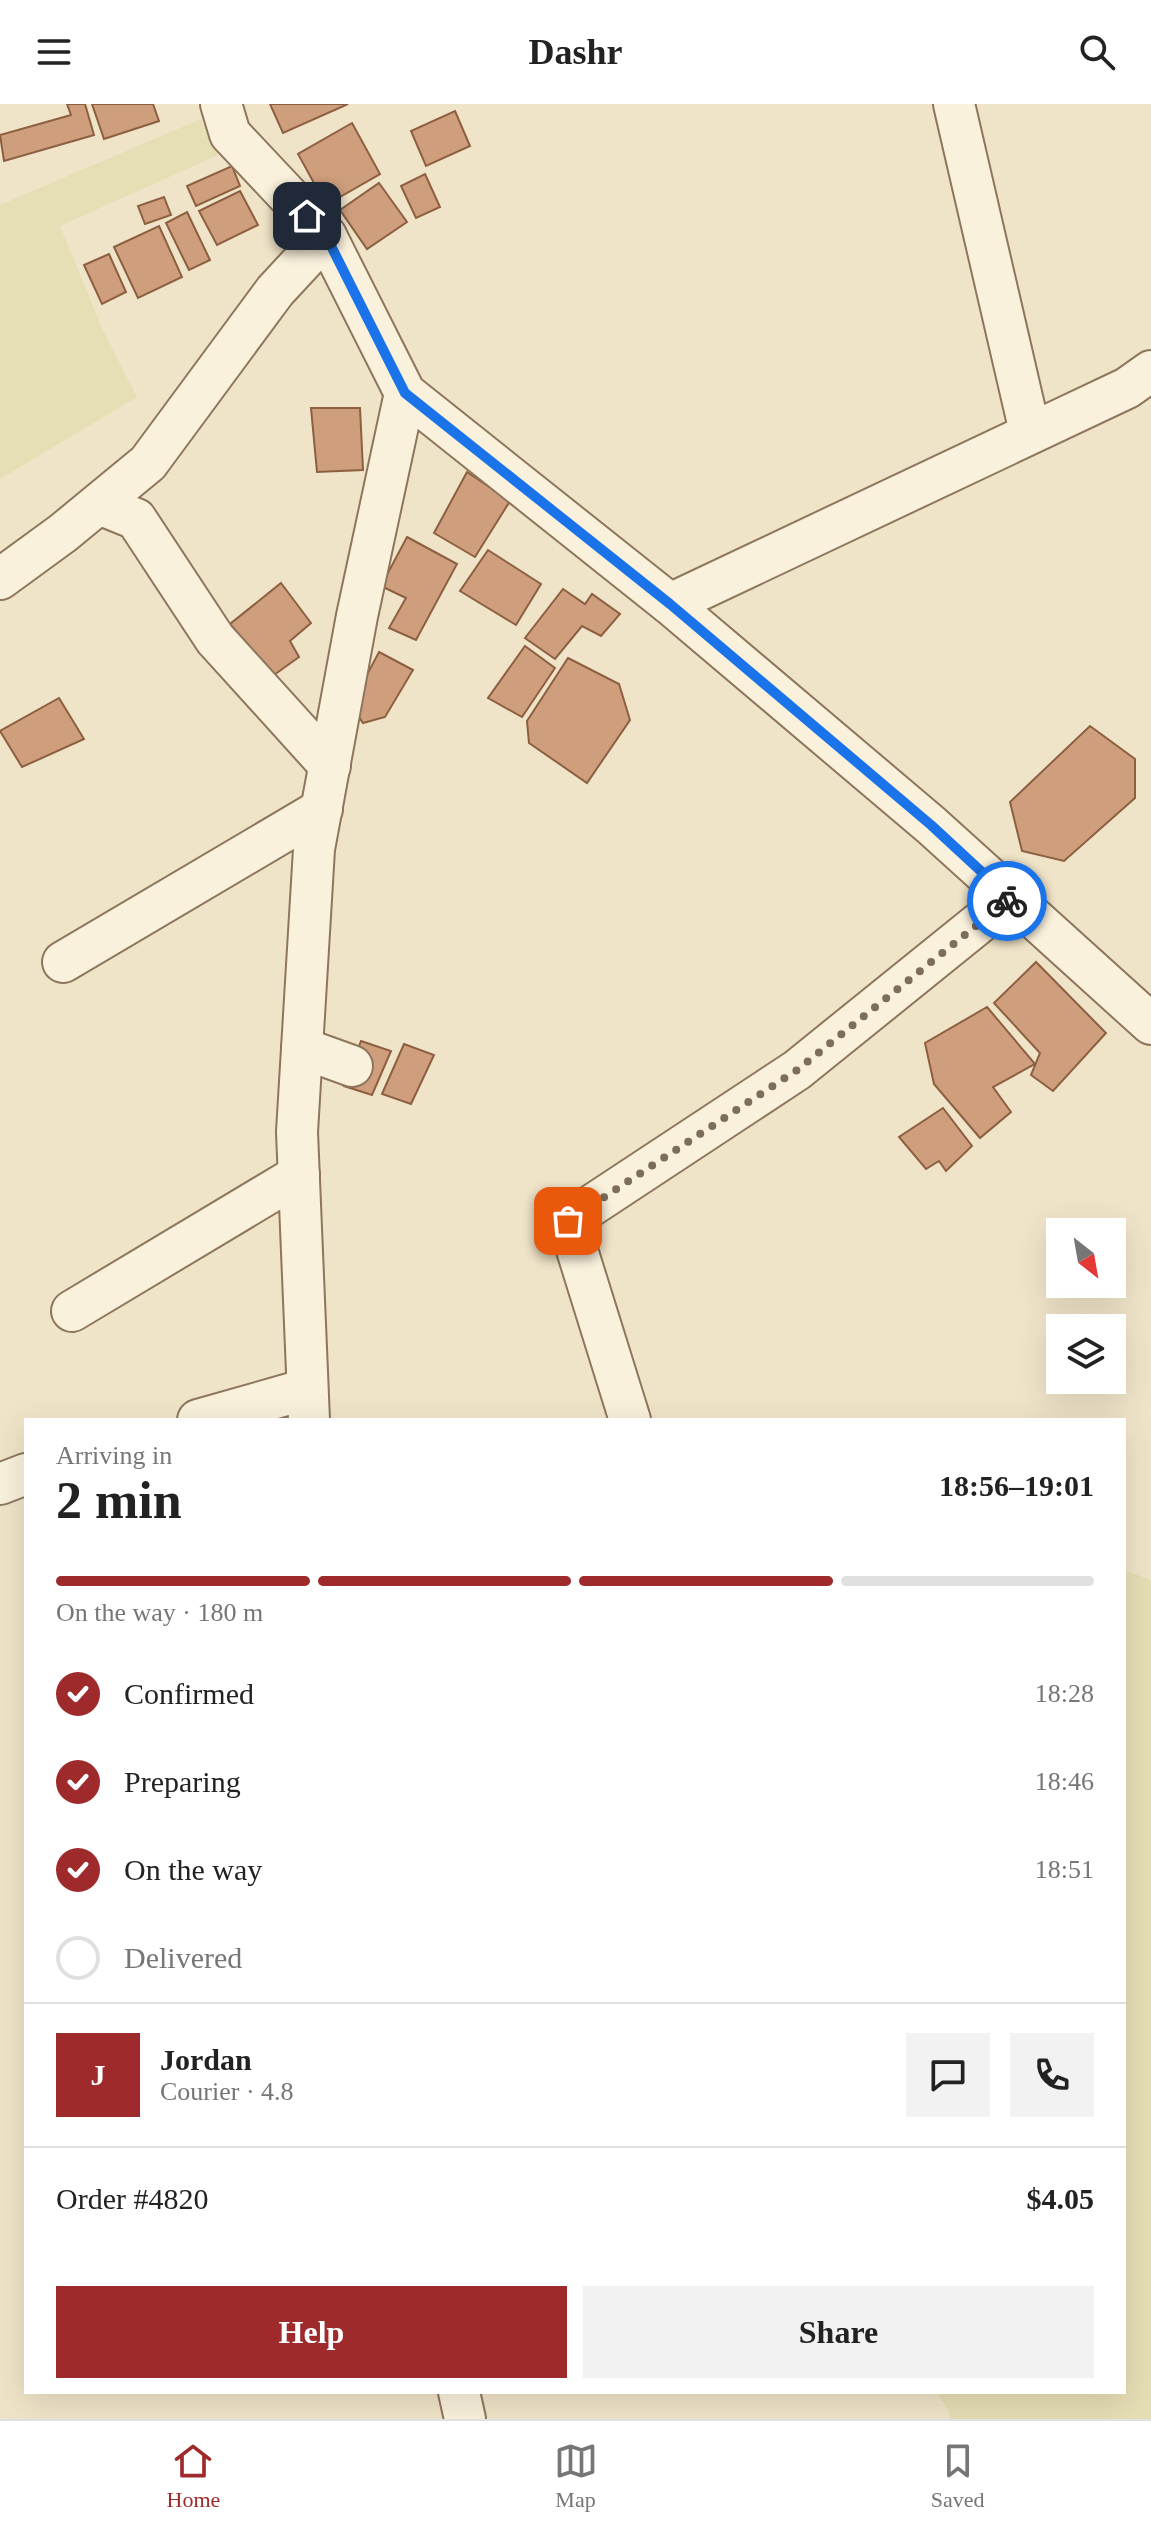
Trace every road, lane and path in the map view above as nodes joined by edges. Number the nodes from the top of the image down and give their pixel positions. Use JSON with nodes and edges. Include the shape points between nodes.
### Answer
{"nodes":[{"id":1,"x":221,"y":104,"type":"edge"},
{"id":2,"x":954,"y":104,"type":"edge"},
{"id":3,"x":326,"y":236,"type":"junction"},
{"id":4,"x":1151,"y":371,"type":"edge"},
{"id":5,"x":405,"y":393,"type":"junction"},
{"id":6,"x":1030,"y":432,"type":"junction"},
{"id":7,"x":99,"y":504,"type":"junction"},
{"id":8,"x":0,"y":579,"type":"edge"},
{"id":9,"x":670,"y":604,"type":"junction"},
{"id":10,"x":330,"y":766,"type":"junction"},
{"id":11,"x":322,"y":809,"type":"junction"},
{"id":12,"x":1010,"y":898,"type":"junction"},
{"id":13,"x":63,"y":962,"type":"dead end"},
{"id":14,"x":1151,"y":1024,"type":"edge"},
{"id":15,"x":302,"y":1048,"type":"junction"},
{"id":16,"x":352,"y":1066,"type":"dead end"},
{"id":17,"x":299,"y":1175,"type":"junction"},
{"id":18,"x":72,"y":1311,"type":"dead end"},
{"id":19,"x":308,"y":1404,"type":"edge"},
{"id":20,"x":212,"y":1418,"type":"edge"},
{"id":21,"x":629,"y":1418,"type":"edge"},
{"id":22,"x":24,"y":1475,"type":"edge"},
{"id":23,"x":0,"y":1484,"type":"edge"},
{"id":24,"x":459,"y":2394,"type":"edge"},
{"id":25,"x":465,"y":2419,"type":"edge"}],
"edges":[{"from":1,"to":3,"type":"street","via":[[230,134]]},
{"from":2,"to":6,"type":"street"},
{"from":3,"to":5,"type":"street"},
{"from":3,"to":7,"type":"street","via":[[275,291],[148,463]]},
{"from":4,"to":6,"type":"street","via":[[1127,388]]},
{"from":5,"to":9,"type":"street"},
{"from":5,"to":10,"type":"street"},
{"from":6,"to":9,"type":"street"},
{"from":7,"to":8,"type":"street"},
{"from":7,"to":10,"type":"street","via":[[136,519],[215,639]]},
{"from":9,"to":12,"type":"street"},
{"from":10,"to":11,"type":"street"},
{"from":11,"to":13,"type":"street"},
{"from":11,"to":15,"type":"street","via":[[314,849]]},
{"from":12,"to":14,"type":"street"},
{"from":12,"to":21,"type":"street","via":[[797,1070],[568,1221]]},
{"from":15,"to":16,"type":"street"},
{"from":15,"to":17,"type":"street"},
{"from":17,"to":18,"type":"street"},
{"from":17,"to":19,"type":"street"},
{"from":19,"to":20,"type":"street"},
{"from":22,"to":23,"type":"street"},
{"from":24,"to":25,"type":"street"}]}
